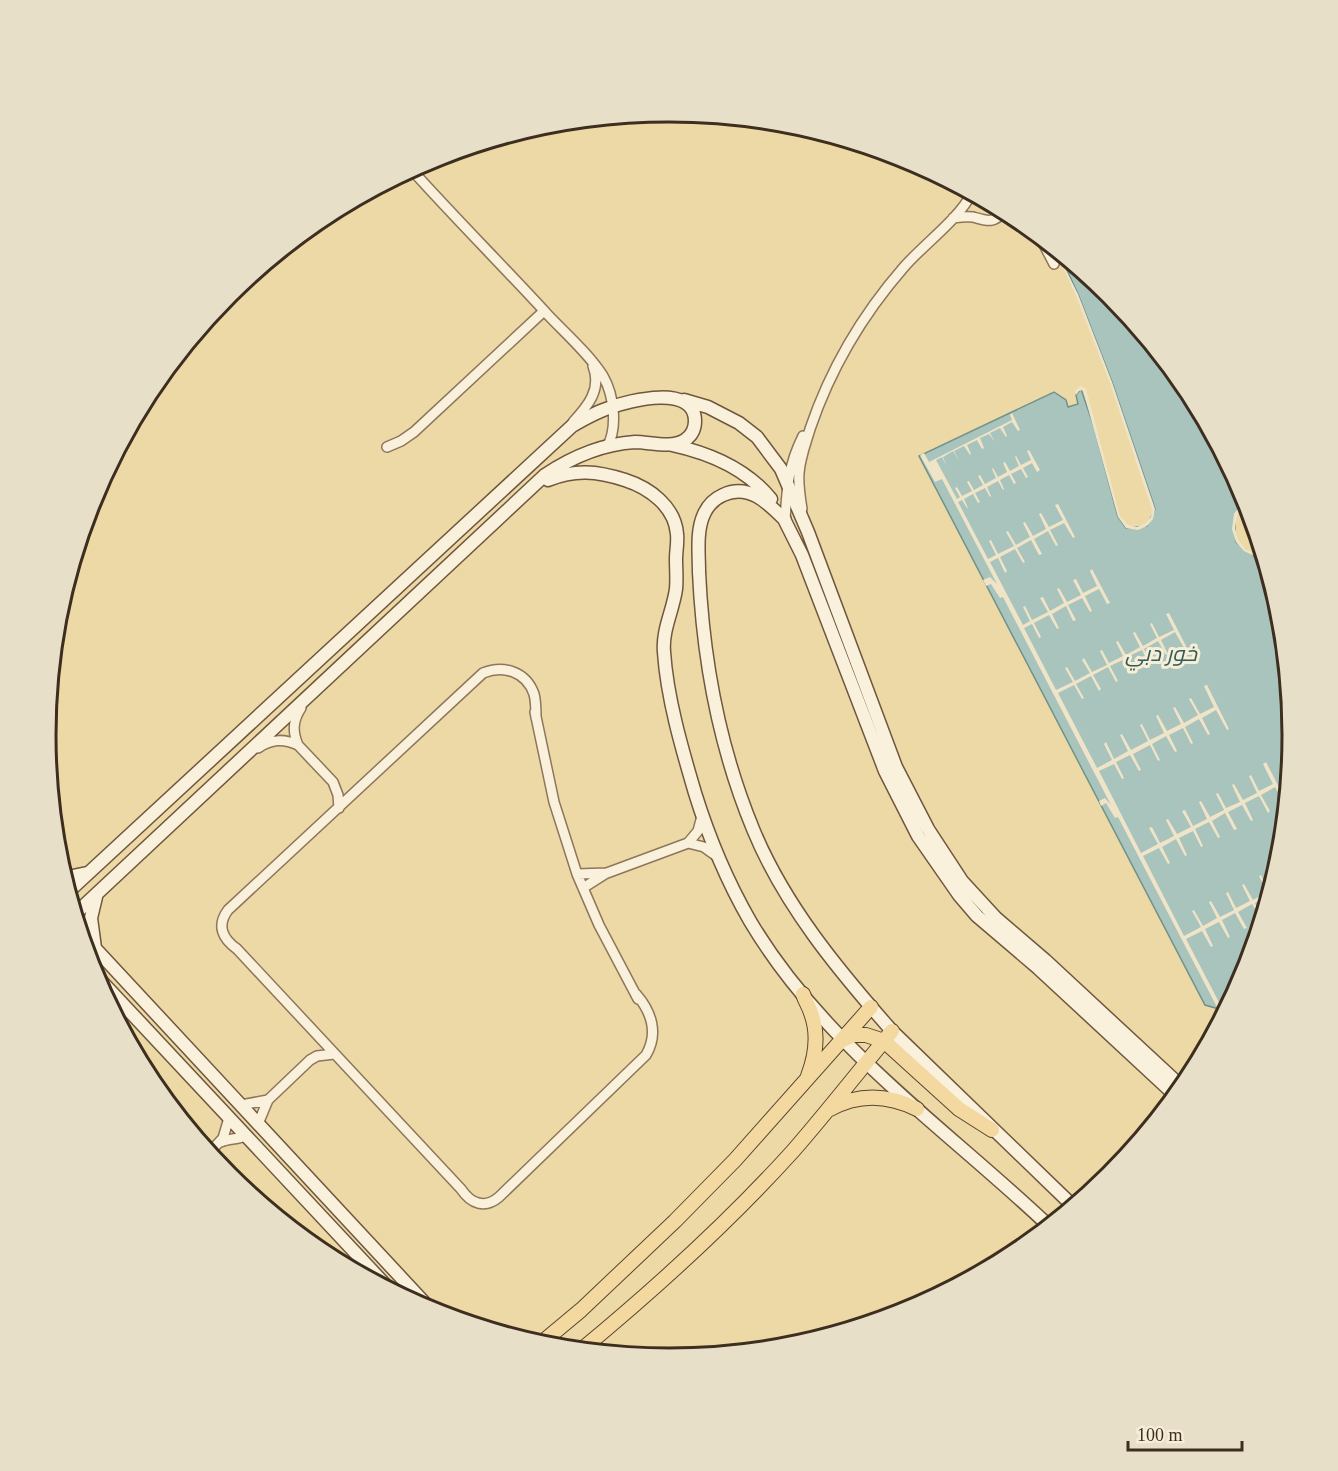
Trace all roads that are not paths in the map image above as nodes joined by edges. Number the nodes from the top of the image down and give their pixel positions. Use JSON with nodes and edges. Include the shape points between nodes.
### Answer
{"nodes":[{"id":1,"x":419,"y":176,"type":"edge"},
{"id":2,"x":421,"y":178,"type":"joint"},
{"id":3,"x":968,"y":200,"type":"edge"},
{"id":4,"x":953,"y":218,"type":"junction"},
{"id":5,"x":998,"y":218,"type":"edge"},
{"id":6,"x":1049,"y":255,"type":"edge"},
{"id":7,"x":1054,"y":264,"type":"dead end"},
{"id":8,"x":544,"y":311,"type":"junction"},
{"id":9,"x":591,"y":361,"type":"junction"},
{"id":10,"x":682,"y":400,"type":"junction"},
{"id":11,"x":611,"y":406,"type":"junction"},
{"id":12,"x":815,"y":416,"type":"junction"},
{"id":13,"x":559,"y":437,"type":"junction"},
{"id":14,"x":671,"y":444,"type":"junction"},
{"id":15,"x":387,"y":447,"type":"dead end"},
{"id":16,"x":607,"y":447,"type":"junction"},
{"id":17,"x":787,"y":482,"type":"junction"},
{"id":18,"x":528,"y":491,"type":"junction"},
{"id":19,"x":785,"y":520,"type":"junction"},
{"id":20,"x":808,"y":532,"type":"junction"},
{"id":21,"x":320,"y":685,"type":"junction"},
{"id":22,"x":298,"y":745,"type":"junction"},
{"id":23,"x":230,"y":769,"type":"junction"},
{"id":24,"x":333,"y":782,"type":"junction"},
{"id":25,"x":352,"y":795,"type":"junction"},
{"id":26,"x":339,"y":808,"type":"junction"},
{"id":27,"x":702,"y":816,"type":"junction"},
{"id":28,"x":688,"y":843,"type":"junction"},
{"id":29,"x":718,"y":857,"type":"junction"},
{"id":30,"x":91,"y":872,"type":"junction"},
{"id":31,"x":577,"y":873,"type":"junction"},
{"id":32,"x":607,"y":873,"type":"junction"},
{"id":33,"x":72,"y":876,"type":"edge"},
{"id":34,"x":74,"y":887,"type":"edge"},
{"id":35,"x":583,"y":888,"type":"junction"},
{"id":36,"x":96,"y":896,"type":"junction"},
{"id":37,"x":81,"y":909,"type":"edge"},
{"id":38,"x":95,"y":949,"type":"joint"},
{"id":39,"x":113,"y":993,"type":"edge"},
{"id":40,"x":803,"y":994,"type":"junction"},
{"id":41,"x":871,"y":1007,"type":"junction"},
{"id":42,"x":888,"y":1036,"type":"junction"},
{"id":43,"x":843,"y":1040,"type":"junction"},
{"id":44,"x":324,"y":1042,"type":"junction"},
{"id":45,"x":334,"y":1054,"type":"junction"},
{"id":46,"x":310,"y":1060,"type":"junction"},
{"id":47,"x":866,"y":1062,"type":"junction"},
{"id":48,"x":1175,"y":1081,"type":"edge"},
{"id":49,"x":805,"y":1082,"type":"junction"},
{"id":50,"x":1169,"y":1090,"type":"edge"},
{"id":51,"x":268,"y":1100,"type":"junction"},
{"id":52,"x":241,"y":1105,"type":"junction"},
{"id":53,"x":917,"y":1109,"type":"junction"},
{"id":54,"x":826,"y":1111,"type":"junction"},
{"id":55,"x":229,"y":1118,"type":"junction"},
{"id":56,"x":258,"y":1124,"type":"junction"},
{"id":57,"x":992,"y":1130,"type":"joint"},
{"id":58,"x":246,"y":1135,"type":"junction"},
{"id":59,"x":221,"y":1142,"type":"junction"},
{"id":60,"x":215,"y":1147,"type":"edge"},
{"id":61,"x":1068,"y":1202,"type":"edge"},
{"id":62,"x":1043,"y":1221,"type":"edge"},
{"id":63,"x":375,"y":1274,"type":"edge"},
{"id":64,"x":417,"y":1294,"type":"edge"},
{"id":65,"x":548,"y":1337,"type":"edge"},
{"id":66,"x":588,"y":1344,"type":"edge"}],
"edges":[{"from":1,"to":2,"type":"street"},
{"from":2,"to":8,"type":"street"},
{"from":3,"to":4,"type":"street"},
{"from":4,"to":5,"type":"street","via":[[991,221]]},
{"from":4,"to":12,"type":"street","via":[[903,267],[873,307],[835,370]]},
{"from":6,"to":7,"type":"street"},
{"from":8,"to":9,"type":"street"},
{"from":8,"to":15,"type":"street","via":[[414,432]]},
{"from":9,"to":11,"type":"street","via":[[603,377]]},
{"from":9,"to":13,"type":"street","via":[[596,381],[590,402]]},
{"from":10,"to":11,"type":"main road","via":[[650,398]]},
{"from":10,"to":14,"type":"main road","via":[[693,411],[695,426],[686,440]]},
{"from":10,"to":17,"type":"main road","via":[[718,411],[748,430],[774,458]]},
{"from":11,"to":13,"type":"main road"},
{"from":11,"to":16,"type":"street","via":[[613,428]]},
{"from":12,"to":17,"type":"street","via":[[794,455]]},
{"from":12,"to":20,"type":"street","via":[[799,471]]},
{"from":13,"to":30,"type":"main road"},
{"from":14,"to":16,"type":"main road","via":[[635,442]]},
{"from":14,"to":19,"type":"main road","via":[[707,454],[738,470],[765,492]]},
{"from":16,"to":18,"type":"main road","via":[[561,464]]},
{"from":17,"to":19,"type":"street"},
{"from":17,"to":20,"type":"main road"},
{"from":18,"to":21,"type":"main road"},
{"from":18,"to":27,"type":"main road","via":[[562,474],[595,471],[644,488],[661,500],[671,515],[677,533],[676,589],[663,651],[682,746]]},
{"from":19,"to":41,"type":"main road","via":[[767,502],[748,492],[726,493],[708,506],[699,536],[706,651],[731,765],[754,832],[792,902]]},
{"from":19,"to":50,"type":"main road","via":[[806,564],[885,771],[918,836],[977,916]]},
{"from":20,"to":48,"type":"main road","via":[[896,767],[928,830],[987,909]]},
{"from":21,"to":22,"type":"street","via":[[296,716],[293,730]]},
{"from":21,"to":23,"type":"main road"},
{"from":22,"to":23,"type":"street","via":[[283,740],[267,742]]},
{"from":22,"to":24,"type":"street"},
{"from":23,"to":36,"type":"main road"},
{"from":24,"to":25,"type":"street"},
{"from":24,"to":26,"type":"street"},
{"from":25,"to":26,"type":"street"},
{"from":25,"to":31,"type":"street","via":[[483,673],[497,669],[512,671],[530,685],[535,699],[554,802]]},
{"from":26,"to":44,"type":"street","via":[[236,905],[227,924],[237,949]]},
{"from":27,"to":28,"type":"street","via":[[698,831]]},
{"from":27,"to":29,"type":"main road"},
{"from":28,"to":29,"type":"street","via":[[704,847]]},
{"from":28,"to":32,"type":"street"},
{"from":29,"to":40,"type":"main road","via":[[751,922]]},
{"from":30,"to":33,"type":"main road"},
{"from":30,"to":34,"type":"main road"},
{"from":31,"to":32,"type":"street"},
{"from":31,"to":35,"type":"street"},
{"from":32,"to":35,"type":"street"},
{"from":35,"to":45,"type":"street","via":[[646,1015],[646,1045],[636,1065],[492,1202],[480,1204],[467,1198]]},
{"from":36,"to":37,"type":"main road"},
{"from":36,"to":38,"type":"main road","via":[[91,918]]},
{"from":38,"to":52,"type":"main road"},
{"from":39,"to":55,"type":"main road"},
{"from":40,"to":43,"type":"main road"},
{"from":40,"to":49,"type":"main road","via":[[816,1034],[813,1062]]},
{"from":41,"to":42,"type":"main road"},
{"from":41,"to":43,"type":"main road"},
{"from":42,"to":43,"type":"main road","via":[[854,1035]]},
{"from":42,"to":47,"type":"main road"},
{"from":42,"to":57,"type":"main road","via":[[959,1109]]},
{"from":43,"to":47,"type":"main road"},
{"from":43,"to":49,"type":"main road"},
{"from":44,"to":45,"type":"street"},
{"from":44,"to":46,"type":"street"},
{"from":45,"to":46,"type":"street"},
{"from":46,"to":51,"type":"street"},
{"from":47,"to":53,"type":"main road"},
{"from":47,"to":54,"type":"main road"},
{"from":49,"to":65,"type":"main road","via":[[645,1252]]},
{"from":51,"to":52,"type":"street"},
{"from":51,"to":56,"type":"street"},
{"from":52,"to":56,"type":"main road"},
{"from":53,"to":54,"type":"main road","via":[[895,1100],[871,1097],[848,1101]]},
{"from":53,"to":62,"type":"main road"},
{"from":54,"to":66,"type":"main road","via":[[724,1221]]},
{"from":55,"to":58,"type":"main road"},
{"from":55,"to":59,"type":"street"},
{"from":56,"to":64,"type":"main road"},
{"from":57,"to":61,"type":"main road"},
{"from":58,"to":59,"type":"street"},
{"from":58,"to":63,"type":"main road"},
{"from":59,"to":60,"type":"street"}]}
